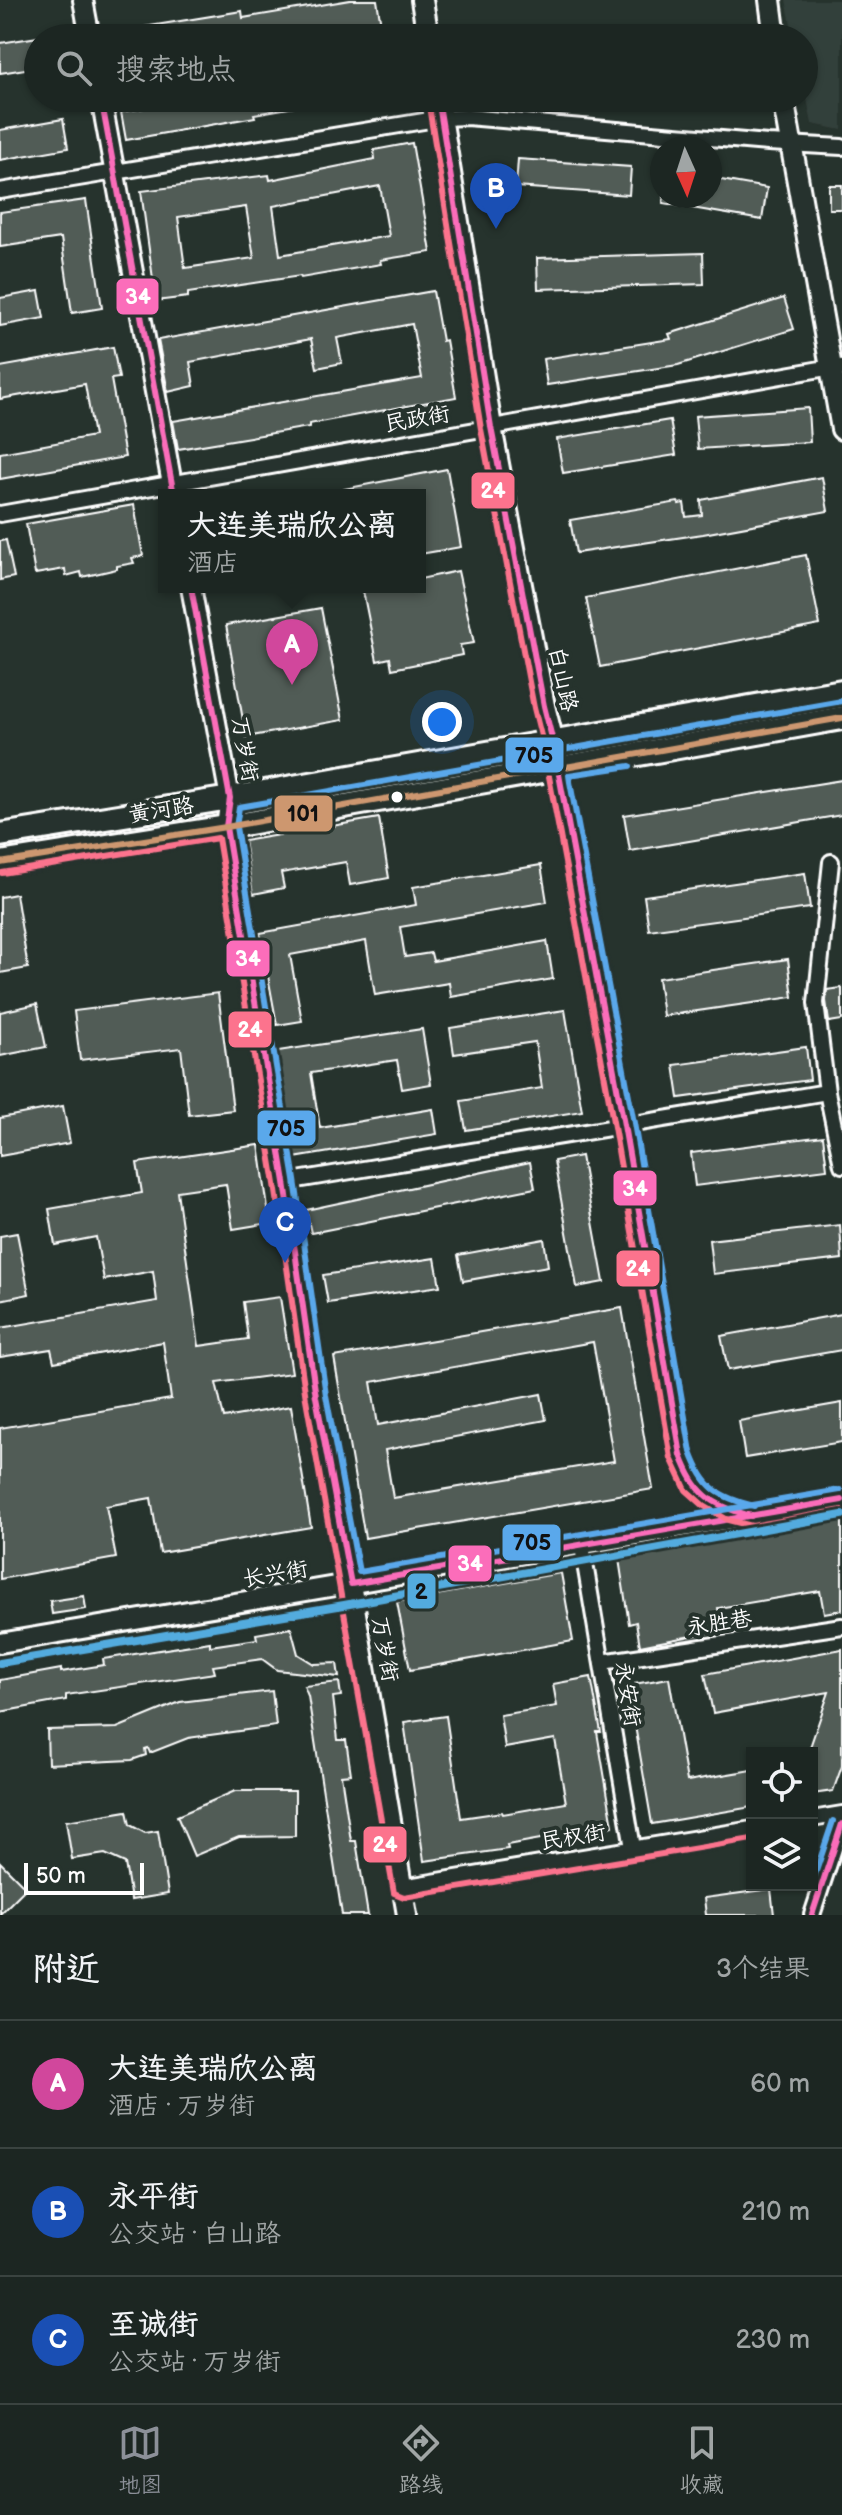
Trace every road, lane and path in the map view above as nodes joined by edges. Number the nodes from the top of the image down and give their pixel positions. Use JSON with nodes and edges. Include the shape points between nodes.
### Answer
{"nodes":[{"id":1,"x":83,"y":0,"type":"edge"},
{"id":2,"x":422,"y":0,"type":"edge"},
{"id":3,"x":770,"y":0,"type":"edge"},
{"id":4,"x":87,"y":24,"type":"edge"},
{"id":5,"x":426,"y":24,"type":"edge"},
{"id":6,"x":773,"y":24,"type":"edge"},
{"id":7,"x":103,"y":112,"type":"edge"},
{"id":8,"x":419,"y":112,"type":"edge"},
{"id":9,"x":441,"y":112,"type":"edge"},
{"id":10,"x":452,"y":112,"type":"edge"},
{"id":11,"x":785,"y":112,"type":"edge"},
{"id":12,"x":790,"y":144,"type":"junction"},
{"id":13,"x":842,"y":147,"type":"edge"},
{"id":14,"x":114,"y":171,"type":"junction"},
{"id":15,"x":0,"y":191,"type":"edge"},
{"id":16,"x":837,"y":368,"type":"edge"},
{"id":17,"x":491,"y":427,"type":"junction"},
{"id":18,"x":842,"y":429,"type":"edge"},
{"id":19,"x":173,"y":489,"type":"edge"},
{"id":20,"x":158,"y":491,"type":"edge"},
{"id":21,"x":0,"y":514,"type":"edge"},
{"id":22,"x":192,"y":593,"type":"edge"},
{"id":23,"x":842,"y":691,"type":"edge"},
{"id":24,"x":842,"y":718,"type":"edge"},
{"id":25,"x":553,"y":742,"type":"junction"},
{"id":26,"x":558,"y":767,"type":"junction"},
{"id":27,"x":230,"y":798,"type":"junction"},
{"id":28,"x":226,"y":827,"type":"junction"},
{"id":29,"x":0,"y":835,"type":"edge"},
{"id":30,"x":831,"y":862,"type":"dead end"},
{"id":31,"x":0,"y":863,"type":"edge"},
{"id":32,"x":827,"y":1092,"type":"junction"},
{"id":33,"x":624,"y":1125,"type":"junction"},
{"id":34,"x":842,"y":1165,"type":"edge"},
{"id":35,"x":285,"y":1182,"type":"junction"},
{"id":36,"x":842,"y":1500,"type":"edge"},
{"id":37,"x":751,"y":1516,"type":"junction"},
{"id":38,"x":582,"y":1546,"type":"junction"},
{"id":39,"x":351,"y":1584,"type":"junction"},
{"id":40,"x":842,"y":1626,"type":"edge"},
{"id":41,"x":0,"y":1643,"type":"edge"},
{"id":42,"x":602,"y":1662,"type":"junction"},
{"id":43,"x":842,"y":1814,"type":"edge"},
{"id":44,"x":818,"y":1818,"type":"edge"},
{"id":45,"x":842,"y":1824,"type":"edge"},
{"id":46,"x":746,"y":1830,"type":"edge"},
{"id":47,"x":633,"y":1848,"type":"junction"},
{"id":48,"x":402,"y":1887,"type":"junction"},
{"id":49,"x":407,"y":1915,"type":"edge"},
{"id":50,"x":812,"y":1915,"type":"edge"}],
"edges":[{"from":1,"to":4,"type":"street"},
{"from":2,"to":5,"type":"main road"},
{"from":3,"to":6,"type":"main road"},
{"from":7,"to":14,"type":"street"},
{"from":8,"to":14,"type":"street"},
{"from":9,"to":17,"type":"main road","name":"白山路"},
{"from":10,"to":12,"type":"street"},
{"from":11,"to":12,"type":"main road"},
{"from":12,"to":13,"type":"street"},
{"from":12,"to":16,"type":"main road"},
{"from":14,"to":15,"type":"street"},
{"from":14,"to":19,"type":"street"},
{"from":16,"to":17,"type":"street","name":"民政街"},
{"from":16,"to":18,"type":"main road"},
{"from":17,"to":19,"type":"street","name":"民政街"},
{"from":17,"to":25,"type":"main road","name":"白山路"},
{"from":20,"to":21,"type":"street","name":"民政街"},
{"from":22,"to":27,"type":"street","name":"万岁街"},
{"from":23,"to":25,"type":"main road","name":"黄河路"},
{"from":24,"to":26,"type":"main road","name":"黄河路"},
{"from":25,"to":26,"type":"main road","name":"白山路"},
{"from":25,"to":27,"type":"main road","name":"黄河路"},
{"from":26,"to":28,"type":"main road","name":"黄河路"},
{"from":26,"to":33,"type":"main road","name":"白山路"},
{"from":27,"to":28,"type":"street","name":"万岁街"},
{"from":27,"to":29,"type":"main road","name":"黄河路"},
{"from":28,"to":31,"type":"main road","name":"黄河路"},
{"from":28,"to":35,"type":"street","name":"万岁街"},
{"from":30,"to":32,"type":"street","via":[[816,1003]]},
{"from":32,"to":33,"type":"street"},
{"from":32,"to":34,"type":"street"},
{"from":33,"to":35,"type":"street"},
{"from":33,"to":37,"type":"main road","name":"白山路","via":[[681,1455],[693,1483],[710,1498]]},
{"from":35,"to":39,"type":"street","name":"万岁街","via":[[316,1397]]},
{"from":36,"to":37,"type":"street","name":"长兴街"},
{"from":37,"to":38,"type":"street","name":"长兴街"},
{"from":38,"to":39,"type":"street","name":"长兴街"},
{"from":38,"to":42,"type":"street","name":"永安街"},
{"from":39,"to":41,"type":"street","name":"长兴街"},
{"from":39,"to":48,"type":"street","name":"万岁街"},
{"from":40,"to":42,"type":"street","name":"永胜巷"},
{"from":42,"to":47,"type":"street","name":"永安街"},
{"from":43,"to":44,"type":"street"},
{"from":45,"to":50,"type":"street"},
{"from":46,"to":47,"type":"street","name":"民权街"},
{"from":47,"to":48,"type":"street","name":"民权街"},
{"from":48,"to":49,"type":"street","name":"万岁街"}]}
